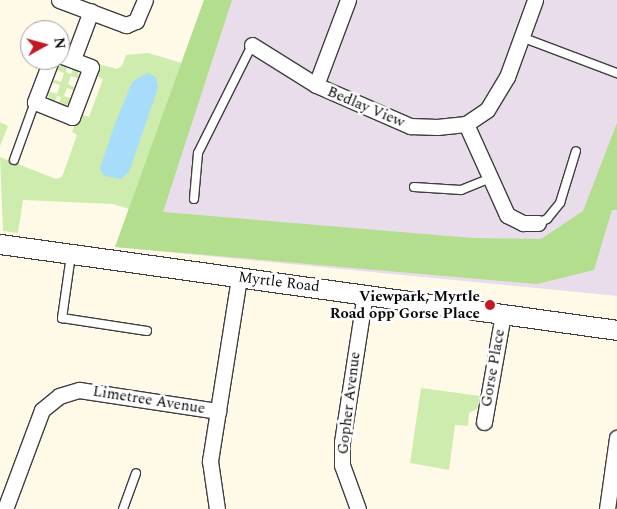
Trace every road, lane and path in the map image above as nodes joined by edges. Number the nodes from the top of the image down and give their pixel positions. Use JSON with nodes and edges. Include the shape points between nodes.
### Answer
{"nodes":[{"id":1,"x":59,"y":0,"type":"edge"},
{"id":2,"x":145,"y":0,"type":"edge"},
{"id":3,"x":348,"y":0,"type":"edge"},
{"id":4,"x":535,"y":0,"type":"edge"},
{"id":5,"x":91,"y":11,"type":"junction"},
{"id":6,"x":521,"y":37,"type":"junction"},
{"id":7,"x":252,"y":45,"type":"joint"},
{"id":8,"x":70,"y":51,"type":"edge"},
{"id":9,"x":70,"y":58,"type":"edge"},
{"id":10,"x":48,"y":70,"type":"edge"},
{"id":11,"x":617,"y":73,"type":"edge"},
{"id":12,"x":316,"y":85,"type":"junction"},
{"id":13,"x":35,"y":102,"type":"junction"},
{"id":14,"x":466,"y":124,"type":"junction"},
{"id":15,"x":576,"y":151,"type":"dead end"},
{"id":16,"x":14,"y":160,"type":"dead end"},
{"id":17,"x":490,"y":178,"type":"junction"},
{"id":18,"x":414,"y":188,"type":"dead end"},
{"id":19,"x":194,"y":199,"type":"dead end"},
{"id":20,"x":538,"y":223,"type":"joint"},
{"id":21,"x":0,"y":244,"type":"edge"},
{"id":22,"x":71,"y":254,"type":"junction"},
{"id":23,"x":239,"y":277,"type":"junction"},
{"id":24,"x":365,"y":294,"type":"junction"},
{"id":25,"x":503,"y":314,"type":"junction"},
{"id":26,"x":617,"y":330,"type":"edge"},
{"id":27,"x":147,"y":331,"type":"dead end"},
{"id":28,"x":218,"y":410,"type":"junction"},
{"id":29,"x":484,"y":422,"type":"dead end"},
{"id":30,"x":617,"y":438,"type":"edge"},
{"id":31,"x":136,"y":473,"type":"dead end"},
{"id":32,"x":5,"y":509,"type":"edge"},
{"id":33,"x":123,"y":509,"type":"edge"},
{"id":34,"x":217,"y":509,"type":"edge"},
{"id":35,"x":358,"y":509,"type":"edge"},
{"id":36,"x":607,"y":509,"type":"edge"}],
"edges":[{"from":1,"to":5,"type":"street"},
{"from":2,"to":5,"type":"street","via":[[136,21],[126,25]]},
{"from":3,"to":12,"type":"street"},
{"from":4,"to":6,"type":"street","name":"Bedlay View"},
{"from":5,"to":8,"type":"street"},
{"from":6,"to":11,"type":"lane"},
{"from":6,"to":14,"type":"street","name":"Bedlay View","via":[[506,77],[487,110]]},
{"from":7,"to":12,"type":"street","name":"Bedlay View"},
{"from":7,"to":19,"type":"lane","via":[[198,153]]},
{"from":9,"to":13,"type":"street","via":[[91,67],[72,117]]},
{"from":10,"to":13,"type":"street"},
{"from":12,"to":14,"type":"street","name":"Bedlay View","via":[[410,126]]},
{"from":13,"to":16,"type":"lane"},
{"from":14,"to":17,"type":"street"},
{"from":15,"to":20,"type":"lane","via":[[560,203],[547,219]]},
{"from":17,"to":18,"type":"lane","via":[[461,190]]},
{"from":17,"to":20,"type":"street","via":[[507,215],[523,223]]},
{"from":21,"to":22,"type":"street","name":"Myrtle Road"},
{"from":22,"to":23,"type":"street","name":"Myrtle Road"},
{"from":22,"to":27,"type":"lane","via":[[62,318]]},
{"from":23,"to":24,"type":"street","name":"Myrtle Road"},
{"from":23,"to":28,"type":"street"},
{"from":24,"to":25,"type":"street","name":"Myrtle Road"},
{"from":24,"to":35,"type":"street","name":"Gopher Avenue","via":[[342,449],[342,464]]},
{"from":25,"to":26,"type":"street","name":"Myrtle Road"},
{"from":25,"to":29,"type":"street","name":"Gorse Place"},
{"from":28,"to":32,"type":"street","name":"Limetree Avenue","via":[[79,390],[58,396],[42,410]]},
{"from":28,"to":34,"type":"street","via":[[210,461]]},
{"from":30,"to":36,"type":"street"},
{"from":31,"to":33,"type":"lane"}]}
